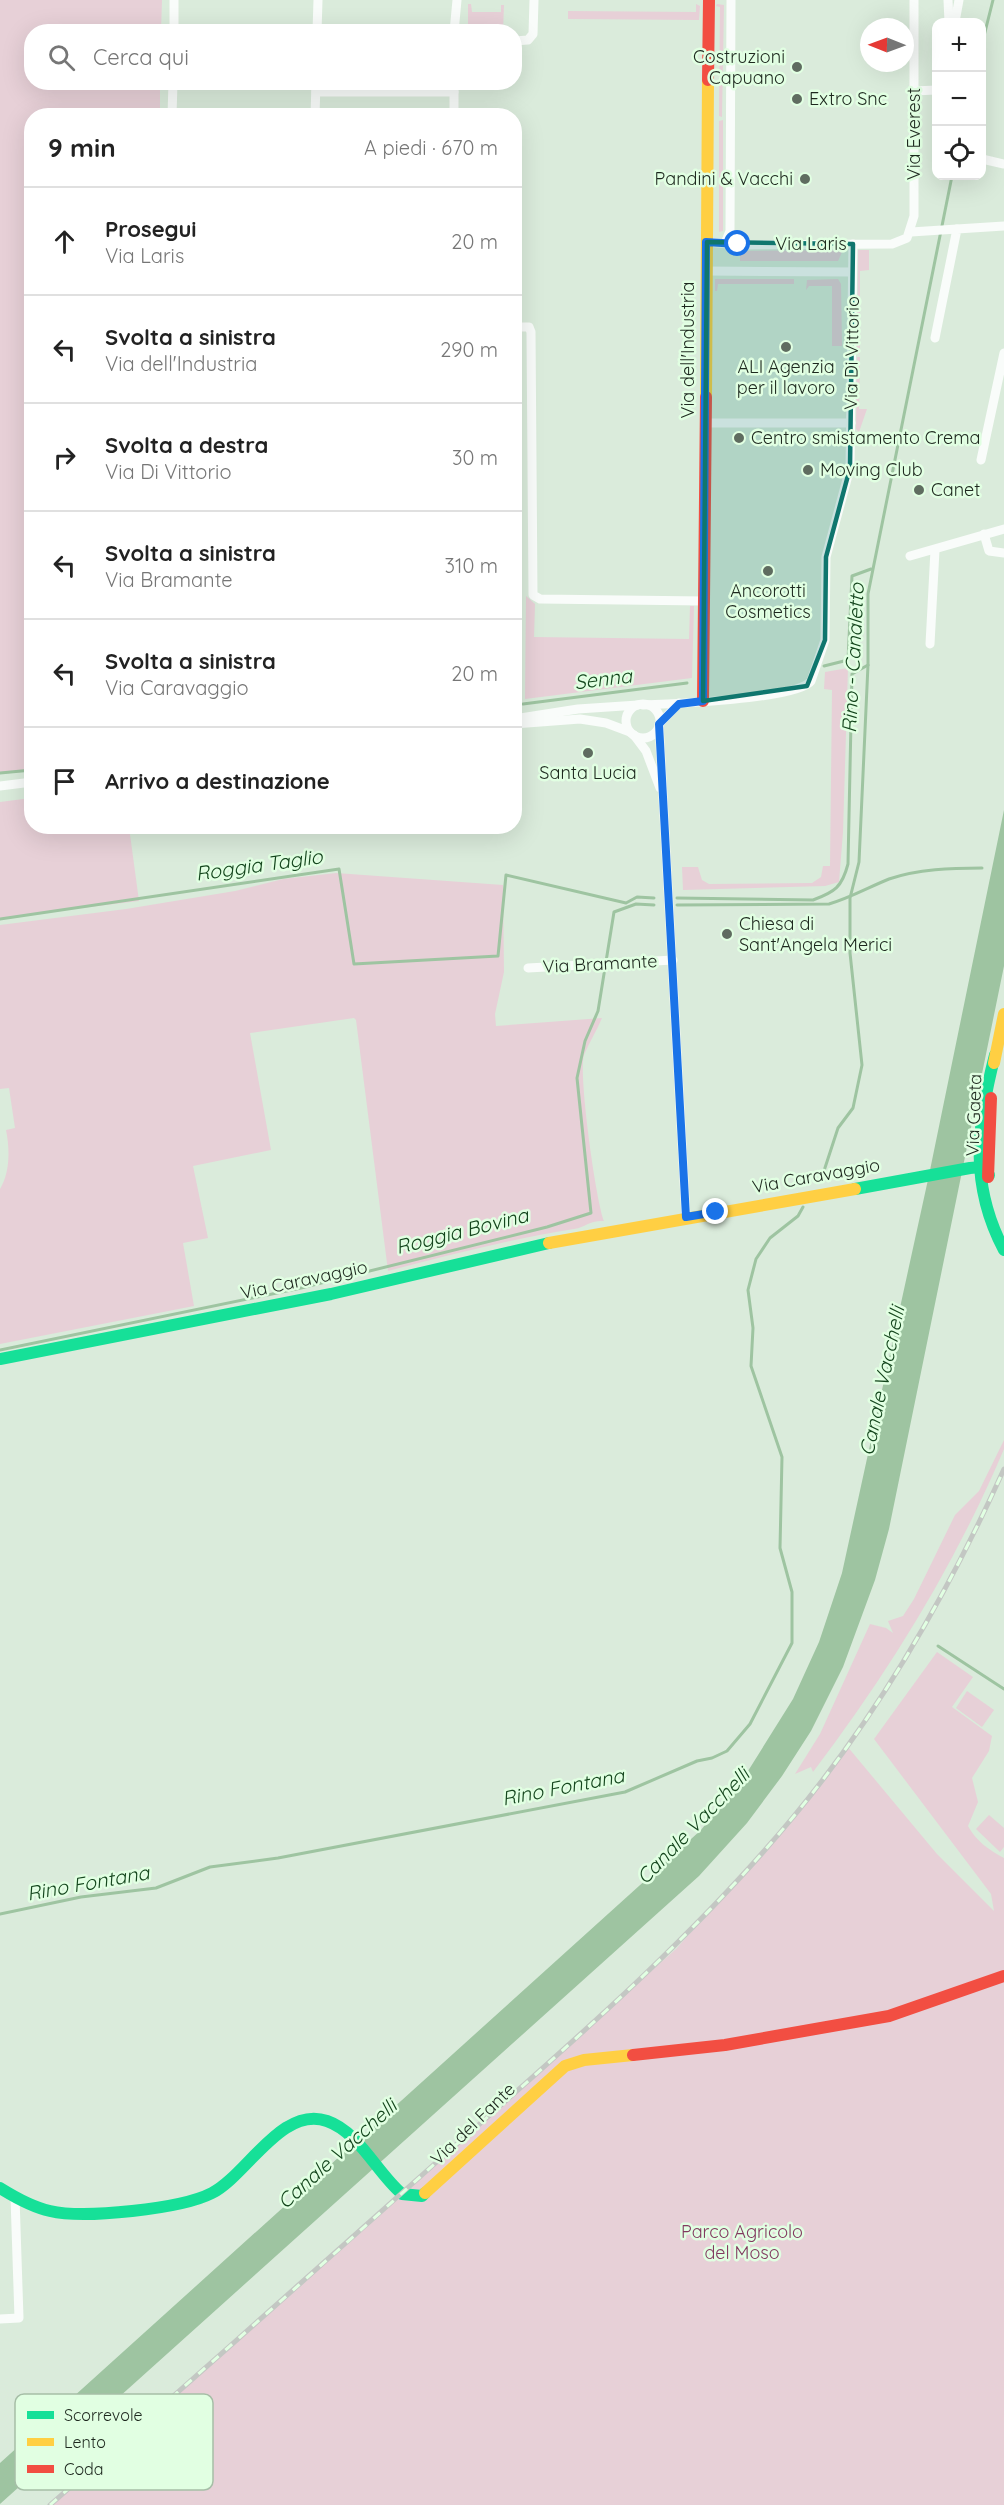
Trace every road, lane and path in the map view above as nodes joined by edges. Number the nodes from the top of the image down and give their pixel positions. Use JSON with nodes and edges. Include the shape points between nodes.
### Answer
{"nodes":[{"id":1,"x":174,"y":0,"type":"edge"},
{"id":2,"x":318,"y":0,"type":"edge"},
{"id":3,"x":457,"y":0,"type":"edge"},
{"id":4,"x":534,"y":0,"type":"edge"},
{"id":5,"x":709,"y":0,"type":"edge"},
{"id":6,"x":731,"y":0,"type":"edge"},
{"id":7,"x":914,"y":0,"type":"edge"},
{"id":8,"x":948,"y":0,"type":"edge"},
{"id":9,"x":959,"y":0,"type":"edge"},
{"id":10,"x":950,"y":18,"type":"edge"},
{"id":11,"x":956,"y":18,"type":"edge"},
{"id":12,"x":174,"y":24,"type":"edge"},
{"id":13,"x":317,"y":24,"type":"edge"},
{"id":14,"x":455,"y":24,"type":"edge"},
{"id":15,"x":522,"y":40,"type":"edge"},
{"id":16,"x":173,"y":90,"type":"edge"},
{"id":17,"x":316,"y":90,"type":"edge"},
{"id":18,"x":454,"y":90,"type":"edge"},
{"id":19,"x":932,"y":90,"type":"edge"},
{"id":20,"x":914,"y":91,"type":"junction"},
{"id":21,"x":172,"y":108,"type":"edge"},
{"id":22,"x":315,"y":108,"type":"edge"},
{"id":23,"x":454,"y":108,"type":"edge"},
{"id":24,"x":986,"y":160,"type":"edge"},
{"id":25,"x":1004,"y":164,"type":"edge"},
{"id":26,"x":1004,"y":226,"type":"edge"},
{"id":27,"x":957,"y":229,"type":"junction"},
{"id":28,"x":911,"y":232,"type":"junction"},
{"id":29,"x":726,"y":241,"type":"junction"},
{"id":30,"x":706,"y":242,"type":"junction"},
{"id":31,"x":853,"y":244,"type":"junction"},
{"id":32,"x":706,"y":271,"type":"junction"},
{"id":33,"x":852,"y":272,"type":"junction"},
{"id":34,"x":522,"y":327,"type":"edge"},
{"id":35,"x":935,"y":338,"type":"dead end"},
{"id":36,"x":1004,"y":353,"type":"edge"},
{"id":37,"x":705,"y":423,"type":"junction"},
{"id":38,"x":851,"y":423,"type":"junction"},
{"id":39,"x":981,"y":460,"type":"dead end"},
{"id":40,"x":1004,"y":529,"type":"edge"},
{"id":41,"x":984,"y":534,"type":"junction"},
{"id":42,"x":935,"y":550,"type":"junction"},
{"id":43,"x":1004,"y":553,"type":"edge"},
{"id":44,"x":910,"y":556,"type":"dead end"},
{"id":45,"x":704,"y":600,"type":"junction"},
{"id":46,"x":930,"y":644,"type":"dead end"},
{"id":47,"x":703,"y":701,"type":"junction"},
{"id":48,"x":679,"y":704,"type":"junction"},
{"id":49,"x":641,"y":705,"type":"junction"},
{"id":50,"x":522,"y":718,"type":"edge"},
{"id":51,"x":522,"y":723,"type":"edge"},
{"id":52,"x":659,"y":724,"type":"junction"},
{"id":53,"x":632,"y":734,"type":"junction"},
{"id":54,"x":24,"y":783,"type":"edge"},
{"id":55,"x":0,"y":786,"type":"edge"},
{"id":56,"x":664,"y":799,"type":"junction"},
{"id":57,"x":673,"y":960,"type":"junction"},
{"id":58,"x":528,"y":968,"type":"dead end"},
{"id":59,"x":1004,"y":1014,"type":"edge"},
{"id":60,"x":995,"y":1055,"type":"junction"},
{"id":61,"x":979,"y":1168,"type":"junction"},
{"id":62,"x":686,"y":1217,"type":"junction"},
{"id":63,"x":1004,"y":1250,"type":"edge"},
{"id":64,"x":0,"y":1359,"type":"edge"},
{"id":65,"x":1004,"y":1976,"type":"edge"},
{"id":66,"x":0,"y":2188,"type":"edge"},
{"id":67,"x":15,"y":2197,"type":"junction"},
{"id":68,"x":0,"y":2319,"type":"edge"}],
"edges":[{"from":1,"to":12,"type":"street"},
{"from":2,"to":13,"type":"street"},
{"from":3,"to":14,"type":"street"},
{"from":4,"to":15,"type":"street","via":[[533,34]]},
{"from":5,"to":30,"type":"street","name":"Via dell'Industria"},
{"from":6,"to":29,"type":"street","via":[[730,231]]},
{"from":7,"to":20,"type":"street","name":"Via Everest"},
{"from":8,"to":10,"type":"street"},
{"from":9,"to":11,"type":"street"},
{"from":16,"to":21,"type":"street"},
{"from":17,"to":22,"type":"street"},
{"from":18,"to":23,"type":"street"},
{"from":19,"to":20,"type":"street"},
{"from":20,"to":28,"type":"street","name":"Via Everest"},
{"from":24,"to":25,"type":"street"},
{"from":26,"to":27,"type":"street","name":"Via Laris"},
{"from":27,"to":28,"type":"street","name":"Via Laris"},
{"from":27,"to":35,"type":"street"},
{"from":28,"to":31,"type":"street","name":"Via Laris","via":[[901,242]]},
{"from":29,"to":30,"type":"street","name":"Via Laris"},
{"from":29,"to":31,"type":"street","name":"Via Laris"},
{"from":30,"to":32,"type":"street","name":"Via dell'Industria"},
{"from":31,"to":33,"type":"street","name":"Via Di Vittorio"},
{"from":32,"to":33,"type":"street","name":"Via Laris"},
{"from":32,"to":37,"type":"street","name":"Via dell'Industria"},
{"from":33,"to":38,"type":"street","name":"Via Di Vittorio"},
{"from":34,"to":45,"type":"street","via":[[529,327],[531,332],[533,595],[540,599]]},
{"from":36,"to":39,"type":"street"},
{"from":37,"to":38,"type":"street"},
{"from":37,"to":45,"type":"street","name":"Via dell'Industria"},
{"from":38,"to":47,"type":"street","name":"Via Di Vittorio","via":[[850,468],[826,558],[825,640],[811,681],[792,691]]},
{"from":40,"to":41,"type":"street"},
{"from":41,"to":42,"type":"street"},
{"from":41,"to":43,"type":"street","via":[[989,551]]},
{"from":42,"to":44,"type":"street"},
{"from":42,"to":46,"type":"street"},
{"from":45,"to":47,"type":"street","name":"Via dell'Industria"},
{"from":47,"to":48,"type":"street","name":"Via Di Vittorio"},
{"from":48,"to":49,"type":"street","name":"Via Di Vittorio"},
{"from":48,"to":52,"type":"street"},
{"from":49,"to":50,"type":"street","name":"Via Di Vittorio"},
{"from":49,"to":52,"type":"street","via":[[657,713]]},
{"from":49,"to":53,"type":"street","via":[[627,716]]},
{"from":51,"to":53,"type":"street","via":[[580,719],[606,723]]},
{"from":52,"to":53,"type":"street","via":[[649,737]]},
{"from":52,"to":56,"type":"street","name":"Via Bramante"},
{"from":53,"to":56,"type":"street","name":"Via Bramante","via":[[646,751]]},
{"from":54,"to":55,"type":"street"},
{"from":56,"to":57,"type":"street","name":"Via Bramante"},
{"from":57,"to":58,"type":"street","name":"Via Bramante"},
{"from":57,"to":62,"type":"street","name":"Via Bramante"},
{"from":59,"to":60,"type":"street","name":"Via Gaeta"},
{"from":60,"to":61,"type":"street","name":"Via Gaeta"},
{"from":60,"to":61,"type":"street","name":"Via Gaeta","via":[[984,1104]]},
{"from":61,"to":62,"type":"street","name":"Via Caravaggio"},
{"from":61,"to":63,"type":"street","via":[[985,1210]]},
{"from":62,"to":64,"type":"street","name":"Via Caravaggio","via":[[521,1248],[331,1294]]},
{"from":65,"to":67,"type":"street","name":"Via del Fante","via":[[889,2016],[725,2045],[584,2060],[565,2066],[422,2196],[402,2194],[349,2138],[326,2120],[309,2118],[285,2128],[213,2193],[187,2201],[76,2216],[51,2212]]},
{"from":66,"to":67,"type":"street","name":"Via del Fante"},
{"from":67,"to":68,"type":"street","via":[[20,2318]]}]}
